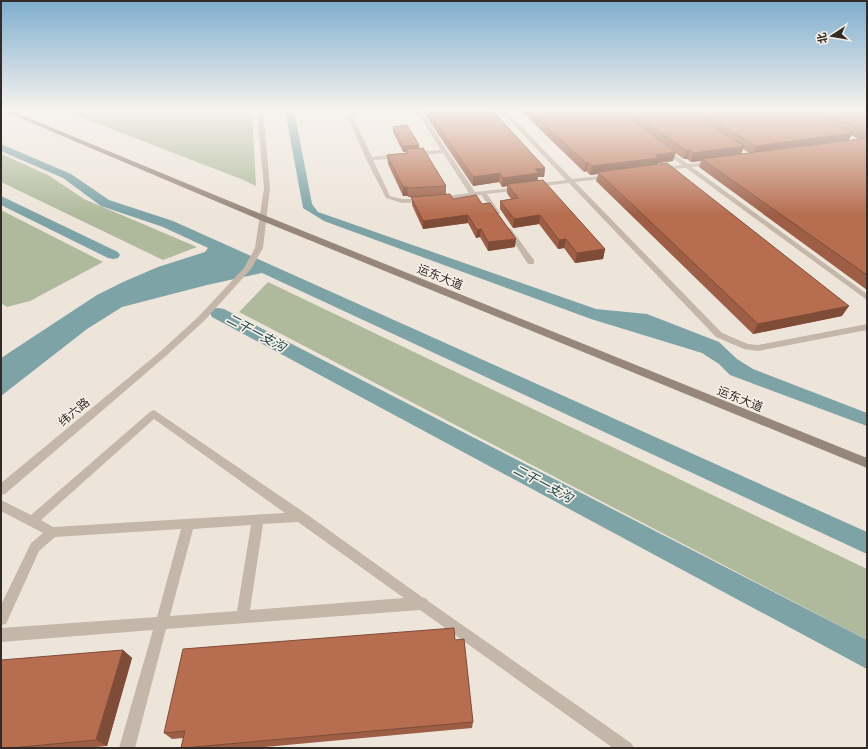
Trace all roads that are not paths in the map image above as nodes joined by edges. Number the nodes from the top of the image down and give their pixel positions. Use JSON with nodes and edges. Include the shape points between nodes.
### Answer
{"nodes":[{"id":1,"x":88,"y":145,"type":"edge"},
{"id":2,"x":263,"y":145,"type":"edge"},
{"id":3,"x":363,"y":145,"type":"edge"},
{"id":4,"x":440,"y":145,"type":"edge"},
{"id":5,"x":536,"y":145,"type":"edge"},
{"id":6,"x":661,"y":147,"type":"edge"},
{"id":7,"x":444,"y":151,"type":"junction"},
{"id":8,"x":369,"y":159,"type":"junction"},
{"id":9,"x":715,"y":162,"type":"edge"},
{"id":10,"x":686,"y":166,"type":"junction"},
{"id":11,"x":656,"y":170,"type":"edge"},
{"id":12,"x":617,"y":175,"type":"edge"},
{"id":13,"x":571,"y":181,"type":"junction"},
{"id":14,"x":483,"y":193,"type":"junction"},
{"id":15,"x":473,"y":194,"type":"junction"},
{"id":16,"x":436,"y":199,"type":"edge"},
{"id":17,"x":428,"y":200,"type":"edge"},
{"id":18,"x":263,"y":218,"type":"junction"},
{"id":19,"x":500,"y":218,"type":"edge"},
{"id":20,"x":505,"y":224,"type":"edge"},
{"id":21,"x":530,"y":262,"type":"dead end"},
{"id":22,"x":867,"y":298,"type":"edge"},
{"id":23,"x":867,"y":327,"type":"edge"},
{"id":24,"x":867,"y":463,"type":"edge"},
{"id":25,"x":1,"y":490,"type":"edge"},
{"id":26,"x":1,"y":505,"type":"edge"},
{"id":27,"x":301,"y":517,"type":"junction"},
{"id":28,"x":258,"y":519,"type":"junction"},
{"id":29,"x":32,"y":521,"type":"junction"},
{"id":30,"x":189,"y":523,"type":"junction"},
{"id":31,"x":52,"y":532,"type":"junction"},
{"id":32,"x":423,"y":603,"type":"junction"},
{"id":33,"x":242,"y":617,"type":"junction"},
{"id":34,"x":1,"y":619,"type":"edge"},
{"id":35,"x":162,"y":623,"type":"junction"},
{"id":36,"x":1,"y":635,"type":"edge"},
{"id":37,"x":127,"y":748,"type":"edge"},
{"id":38,"x":626,"y":748,"type":"edge"}],
"edges":[{"from":1,"to":18,"type":"street","name":"运东大道"},
{"from":2,"to":18,"type":"street","via":[[267,188]]},
{"from":3,"to":8,"type":"lane"},
{"from":4,"to":7,"type":"lane"},
{"from":5,"to":13,"type":"lane"},
{"from":6,"to":10,"type":"lane"},
{"from":7,"to":8,"type":"lane"},
{"from":7,"to":15,"type":"lane"},
{"from":8,"to":17,"type":"lane","via":[[388,197],[402,201]]},
{"from":9,"to":10,"type":"lane"},
{"from":10,"to":11,"type":"lane"},
{"from":10,"to":22,"type":"lane"},
{"from":12,"to":13,"type":"lane"},
{"from":13,"to":14,"type":"lane"},
{"from":13,"to":23,"type":"lane","via":[[720,335],[733,342],[758,348]]},
{"from":14,"to":15,"type":"lane"},
{"from":14,"to":19,"type":"lane"},
{"from":15,"to":16,"type":"lane"},
{"from":18,"to":24,"type":"street","name":"运东大道"},
{"from":18,"to":25,"type":"street","name":"纬六路","via":[[257,254],[247,269],[202,318]]},
{"from":20,"to":21,"type":"lane"},
{"from":26,"to":29,"type":"lane"},
{"from":27,"to":28,"type":"lane"},
{"from":27,"to":29,"type":"lane","via":[[154,414]]},
{"from":27,"to":32,"type":"lane"},
{"from":28,"to":30,"type":"lane"},
{"from":28,"to":33,"type":"lane"},
{"from":29,"to":31,"type":"lane"},
{"from":30,"to":31,"type":"lane"},
{"from":30,"to":35,"type":"lane"},
{"from":31,"to":34,"type":"lane","via":[[35,547]]},
{"from":32,"to":33,"type":"lane"},
{"from":32,"to":38,"type":"lane"},
{"from":33,"to":35,"type":"lane"},
{"from":35,"to":36,"type":"lane"},
{"from":35,"to":37,"type":"lane"}]}
